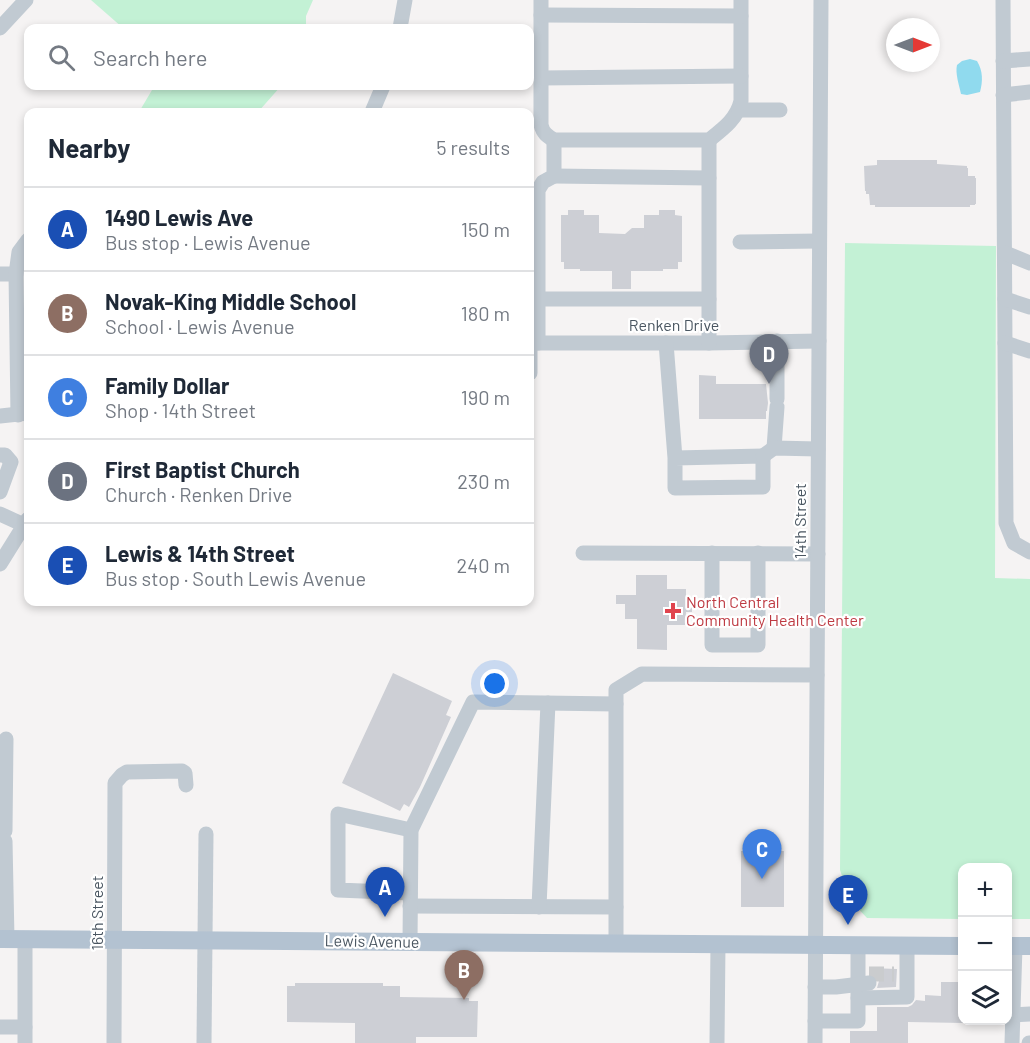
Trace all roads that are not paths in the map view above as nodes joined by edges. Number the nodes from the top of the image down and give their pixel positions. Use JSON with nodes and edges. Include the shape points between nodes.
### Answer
{"nodes":[{"id":1,"x":26,"y":0,"type":"edge"},
{"id":2,"x":405,"y":0,"type":"edge"},
{"id":3,"x":741,"y":0,"type":"edge"},
{"id":4,"x":821,"y":0,"type":"edge"},
{"id":5,"x":1003,"y":0,"type":"edge"},
{"id":6,"x":541,"y":8,"type":"edge"},
{"id":7,"x":741,"y":16,"type":"junction"},
{"id":8,"x":401,"y":24,"type":"edge"},
{"id":9,"x":0,"y":28,"type":"edge"},
{"id":10,"x":1030,"y":59,"type":"edge"},
{"id":11,"x":1003,"y":61,"type":"junction"},
{"id":12,"x":741,"y":76,"type":"junction"},
{"id":13,"x":537,"y":83,"type":"edge"},
{"id":14,"x":381,"y":90,"type":"edge"},
{"id":15,"x":1030,"y":92,"type":"edge"},
{"id":16,"x":1003,"y":95,"type":"junction"},
{"id":17,"x":374,"y":108,"type":"edge"},
{"id":18,"x":739,"y":110,"type":"junction"},
{"id":19,"x":780,"y":110,"type":"dead end"},
{"id":20,"x":554,"y":140,"type":"junction"},
{"id":21,"x":709,"y":140,"type":"junction"},
{"id":22,"x":554,"y":177,"type":"junction"},
{"id":23,"x":709,"y":178,"type":"junction"},
{"id":24,"x":819,"y":241,"type":"junction"},
{"id":25,"x":740,"y":242,"type":"dead end"},
{"id":26,"x":24,"y":245,"type":"edge"},
{"id":27,"x":1005,"y":254,"type":"junction"},
{"id":28,"x":1030,"y":263,"type":"edge"},
{"id":29,"x":0,"y":274,"type":"edge"},
{"id":30,"x":16,"y":274,"type":"junction"},
{"id":31,"x":1005,"y":298,"type":"junction"},
{"id":32,"x":537,"y":299,"type":"junction"},
{"id":33,"x":709,"y":299,"type":"junction"},
{"id":34,"x":1030,"y":307,"type":"edge"},
{"id":35,"x":534,"y":325,"type":"edge"},
{"id":36,"x":777,"y":341,"type":"junction"},
{"id":37,"x":819,"y":341,"type":"junction"},
{"id":38,"x":534,"y":343,"type":"edge"},
{"id":39,"x":666,"y":343,"type":"junction"},
{"id":40,"x":1005,"y":343,"type":"junction"},
{"id":41,"x":709,"y":344,"type":"junction"},
{"id":42,"x":1030,"y":351,"type":"edge"},
{"id":43,"x":23,"y":413,"type":"edge"},
{"id":44,"x":0,"y":416,"type":"edge"},
{"id":45,"x":818,"y":449,"type":"junction"},
{"id":46,"x":769,"y":452,"type":"junction"},
{"id":47,"x":0,"y":455,"type":"edge"},
{"id":48,"x":675,"y":458,"type":"junction"},
{"id":49,"x":0,"y":492,"type":"edge"},
{"id":50,"x":0,"y":514,"type":"edge"},
{"id":51,"x":24,"y":521,"type":"edge"},
{"id":52,"x":24,"y":525,"type":"edge"},
{"id":53,"x":1030,"y":552,"type":"edge"},
{"id":54,"x":583,"y":553,"type":"dead end"},
{"id":55,"x":712,"y":553,"type":"junction"},
{"id":56,"x":758,"y":553,"type":"junction"},
{"id":57,"x":818,"y":554,"type":"junction"},
{"id":58,"x":0,"y":564,"type":"edge"},
{"id":59,"x":817,"y":675,"type":"junction"},
{"id":60,"x":548,"y":703,"type":"junction"},
{"id":61,"x":616,"y":704,"type":"junction"},
{"id":62,"x":6,"y":739,"type":"dead end"},
{"id":63,"x":2,"y":772,"type":"edge"},
{"id":64,"x":186,"y":785,"type":"dead end"},
{"id":65,"x":411,"y":830,"type":"junction"},
{"id":66,"x":206,"y":834,"type":"dead end"},
{"id":67,"x":2,"y":836,"type":"edge"},
{"id":68,"x":410,"y":900,"type":"junction"},
{"id":69,"x":539,"y":907,"type":"junction"},
{"id":70,"x":616,"y":907,"type":"junction"},
{"id":71,"x":11,"y":939,"type":"edge"},
{"id":72,"x":115,"y":939,"type":"junction"},
{"id":73,"x":205,"y":940,"type":"junction"},
{"id":74,"x":410,"y":942,"type":"junction"},
{"id":75,"x":616,"y":943,"type":"junction"},
{"id":76,"x":718,"y":944,"type":"junction"},
{"id":77,"x":815,"y":945,"type":"junction"},
{"id":78,"x":858,"y":945,"type":"junction"},
{"id":79,"x":907,"y":946,"type":"junction"},
{"id":80,"x":958,"y":946,"type":"edge"},
{"id":81,"x":1017,"y":946,"type":"edge"},
{"id":82,"x":1014,"y":981,"type":"junction"},
{"id":83,"x":863,"y":982,"type":"junction"},
{"id":84,"x":1030,"y":982,"type":"edge"},
{"id":85,"x":815,"y":987,"type":"junction"},
{"id":86,"x":1013,"y":1014,"type":"junction"},
{"id":87,"x":1030,"y":1014,"type":"edge"},
{"id":88,"x":815,"y":1021,"type":"junction"},
{"id":89,"x":0,"y":1027,"type":"edge"},
{"id":90,"x":25,"y":1027,"type":"junction"},
{"id":91,"x":25,"y":1043,"type":"edge"},
{"id":92,"x":114,"y":1043,"type":"edge"},
{"id":93,"x":204,"y":1043,"type":"edge"},
{"id":94,"x":717,"y":1043,"type":"edge"},
{"id":95,"x":815,"y":1043,"type":"edge"},
{"id":96,"x":1012,"y":1043,"type":"edge"}],
"edges":[{"from":1,"to":9,"type":"street"},
{"from":2,"to":8,"type":"street"},
{"from":3,"to":7,"type":"street"},
{"from":4,"to":24,"type":"street","name":"14th Street"},
{"from":5,"to":11,"type":"street"},
{"from":6,"to":7,"type":"street"},
{"from":6,"to":13,"type":"street"},
{"from":7,"to":12,"type":"street"},
{"from":10,"to":11,"type":"street"},
{"from":11,"to":16,"type":"street"},
{"from":12,"to":13,"type":"street"},
{"from":12,"to":18,"type":"street"},
{"from":13,"to":20,"type":"street","via":[[543,132]]},
{"from":14,"to":17,"type":"street"},
{"from":15,"to":16,"type":"street"},
{"from":16,"to":27,"type":"street"},
{"from":18,"to":19,"type":"street"},
{"from":18,"to":21,"type":"street"},
{"from":20,"to":21,"type":"street"},
{"from":20,"to":22,"type":"street"},
{"from":21,"to":23,"type":"street"},
{"from":22,"to":23,"type":"street"},
{"from":22,"to":32,"type":"street","via":[[543,182],[538,190]]},
{"from":23,"to":33,"type":"street"},
{"from":24,"to":25,"type":"street"},
{"from":24,"to":37,"type":"street","name":"14th Street"},
{"from":26,"to":30,"type":"street","via":[[19,252]]},
{"from":27,"to":28,"type":"street"},
{"from":27,"to":31,"type":"street"},
{"from":29,"to":30,"type":"street"},
{"from":30,"to":43,"type":"street"},
{"from":31,"to":34,"type":"street"},
{"from":31,"to":40,"type":"street"},
{"from":32,"to":33,"type":"street"},
{"from":32,"to":35,"type":"street"},
{"from":33,"to":41,"type":"street"},
{"from":36,"to":37,"type":"street","name":"Renken Drive"},
{"from":36,"to":41,"type":"street","name":"Renken Drive"},
{"from":36,"to":46,"type":"street","via":[[777,403]]},
{"from":37,"to":45,"type":"street","name":"14th Street"},
{"from":38,"to":39,"type":"street","name":"Renken Drive"},
{"from":39,"to":41,"type":"street","name":"Renken Drive"},
{"from":39,"to":48,"type":"street"},
{"from":40,"to":42,"type":"street"},
{"from":40,"to":53,"type":"street","via":[[1006,524],[1014,543]]},
{"from":43,"to":44,"type":"street"},
{"from":45,"to":46,"type":"street"},
{"from":45,"to":57,"type":"street","name":"14th Street"},
{"from":46,"to":48,"type":"street"},
{"from":46,"to":48,"type":"street","via":[[763,487],[675,488]]},
{"from":47,"to":49,"type":"street","via":[[11,462]]},
{"from":50,"to":51,"type":"street"},
{"from":52,"to":58,"type":"street"},
{"from":54,"to":55,"type":"street"},
{"from":55,"to":56,"type":"street"},
{"from":55,"to":56,"type":"street","via":[[712,645],[758,645]]},
{"from":56,"to":57,"type":"street"},
{"from":57,"to":59,"type":"street","name":"14th Street"},
{"from":59,"to":61,"type":"street","via":[[642,674],[616,690]]},
{"from":59,"to":77,"type":"street","name":"14th Street"},
{"from":60,"to":61,"type":"street"},
{"from":60,"to":65,"type":"street","via":[[473,702]]},
{"from":60,"to":69,"type":"street"},
{"from":61,"to":70,"type":"street"},
{"from":62,"to":63,"type":"street"},
{"from":63,"to":67,"type":"street"},
{"from":64,"to":72,"type":"street","name":"16th Street","via":[[183,771],[127,772],[115,783]]},
{"from":65,"to":68,"type":"street"},
{"from":65,"to":68,"type":"street","via":[[338,814],[338,890]]},
{"from":66,"to":73,"type":"street"},
{"from":67,"to":71,"type":"street"},
{"from":68,"to":69,"type":"street"},
{"from":68,"to":74,"type":"street"},
{"from":69,"to":70,"type":"street"},
{"from":70,"to":75,"type":"street"},
{"from":71,"to":72,"type":"main road","name":"Lewis Avenue"},
{"from":71,"to":90,"type":"street"},
{"from":72,"to":73,"type":"main road","name":"Lewis Avenue"},
{"from":72,"to":92,"type":"street","name":"16th Street"},
{"from":73,"to":74,"type":"main road","name":"Lewis Avenue"},
{"from":73,"to":93,"type":"street"},
{"from":74,"to":75,"type":"main road","name":"Lewis Avenue"},
{"from":75,"to":76,"type":"main road","name":"Lewis Avenue"},
{"from":76,"to":77,"type":"main road","name":"Lewis Avenue"},
{"from":76,"to":94,"type":"street"},
{"from":77,"to":78,"type":"main road","name":"Lewis Avenue"},
{"from":77,"to":85,"type":"street","name":"14th Street"},
{"from":78,"to":79,"type":"main road","name":"Lewis Avenue"},
{"from":78,"to":83,"type":"street"},
{"from":79,"to":80,"type":"main road","name":"Lewis Avenue"},
{"from":79,"to":83,"type":"street","via":[[900,978],[907,997]]},
{"from":81,"to":82,"type":"street"},
{"from":82,"to":84,"type":"street"},
{"from":82,"to":86,"type":"street"},
{"from":83,"to":85,"type":"street"},
{"from":83,"to":88,"type":"street","via":[[858,1021]]},
{"from":85,"to":88,"type":"street","name":"14th Street"},
{"from":86,"to":87,"type":"street"},
{"from":86,"to":96,"type":"street"},
{"from":88,"to":95,"type":"street","name":"14th Street"},
{"from":89,"to":90,"type":"street"},
{"from":90,"to":91,"type":"street"}]}
